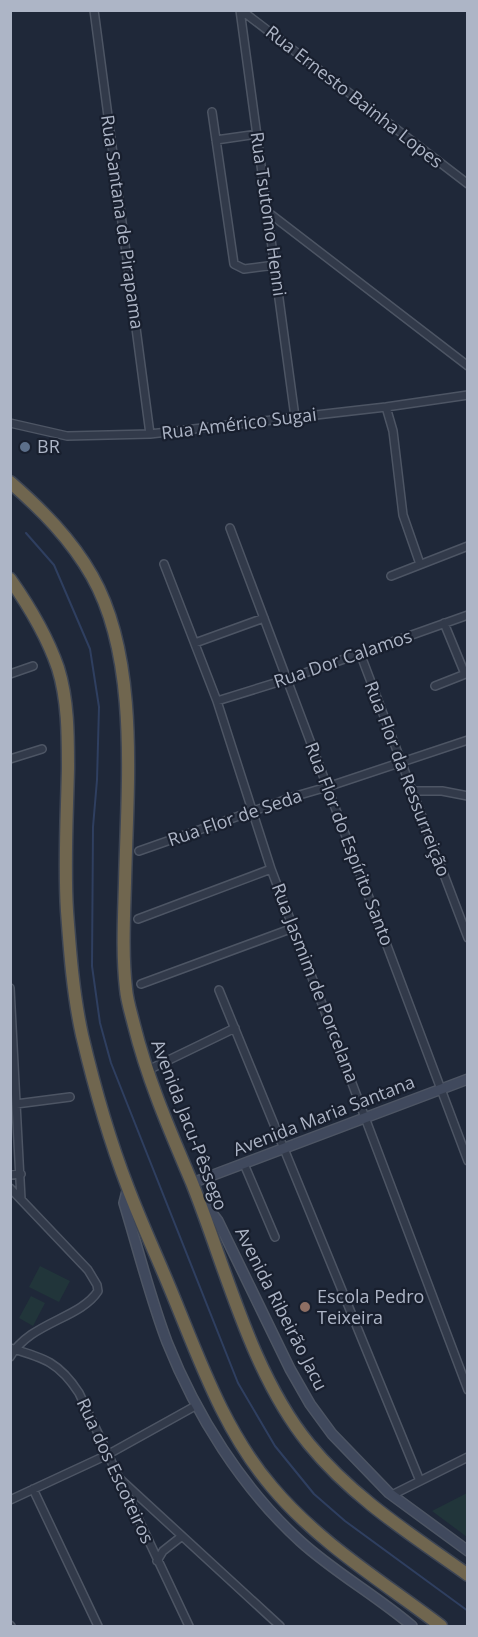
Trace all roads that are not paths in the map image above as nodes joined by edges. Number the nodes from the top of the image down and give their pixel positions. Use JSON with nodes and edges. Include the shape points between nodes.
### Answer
{"nodes":[{"id":1,"x":94,"y":10,"type":"edge"},
{"id":2,"x":241,"y":10,"type":"edge"},
{"id":3,"x":212,"y":112,"type":"dead end"},
{"id":4,"x":258,"y":135,"type":"junction"},
{"id":5,"x":216,"y":140,"type":"junction"},
{"id":6,"x":468,"y":184,"type":"edge"},
{"id":7,"x":268,"y":213,"type":"junction"},
{"id":8,"x":275,"y":265,"type":"junction"},
{"id":9,"x":468,"y":366,"type":"edge"},
{"id":10,"x":468,"y":395,"type":"edge"},
{"id":11,"x":386,"y":407,"type":"junction"},
{"id":12,"x":295,"y":417,"type":"junction"},
{"id":13,"x":10,"y":423,"type":"edge"},
{"id":14,"x":150,"y":434,"type":"junction"},
{"id":15,"x":10,"y":482,"type":"edge"},
{"id":16,"x":230,"y":528,"type":"dead end"},
{"id":17,"x":468,"y":546,"type":"edge"},
{"id":18,"x":164,"y":564,"type":"dead end"},
{"id":19,"x":420,"y":564,"type":"junction"},
{"id":20,"x":391,"y":576,"type":"dead end"},
{"id":21,"x":10,"y":579,"type":"edge"},
{"id":22,"x":468,"y":615,"type":"edge"},
{"id":23,"x":264,"y":618,"type":"junction"},
{"id":24,"x":444,"y":623,"type":"junction"},
{"id":25,"x":195,"y":643,"type":"junction"},
{"id":26,"x":360,"y":653,"type":"junction"},
{"id":27,"x":33,"y":666,"type":"dead end"},
{"id":28,"x":10,"y":674,"type":"edge"},
{"id":29,"x":466,"y":674,"type":"edge"},
{"id":30,"x":288,"y":679,"type":"junction"},
{"id":31,"x":435,"y":686,"type":"dead end"},
{"id":32,"x":217,"y":702,"type":"junction"},
{"id":33,"x":468,"y":740,"type":"edge"},
{"id":34,"x":42,"y":749,"type":"dead end"},
{"id":35,"x":10,"y":759,"type":"edge"},
{"id":36,"x":400,"y":763,"type":"junction"},
{"id":37,"x":327,"y":787,"type":"junction"},
{"id":38,"x":411,"y":791,"type":"junction"},
{"id":39,"x":468,"y":796,"type":"edge"},
{"id":40,"x":251,"y":811,"type":"junction"},
{"id":41,"x":139,"y":851,"type":"dead end"},
{"id":42,"x":271,"y":869,"type":"junction"},
{"id":43,"x":138,"y":919,"type":"dead end"},
{"id":44,"x":293,"y":928,"type":"junction"},
{"id":45,"x":468,"y":938,"type":"edge"},
{"id":46,"x":141,"y":984,"type":"dead end"},
{"id":47,"x":10,"y":988,"type":"edge"},
{"id":48,"x":219,"y":990,"type":"dead end"},
{"id":49,"x":235,"y":1028,"type":"junction"},
{"id":50,"x":146,"y":1071,"type":"junction"},
{"id":51,"x":468,"y":1079,"type":"edge"},
{"id":52,"x":440,"y":1090,"type":"junction"},
{"id":53,"x":70,"y":1096,"type":"dead end"},
{"id":54,"x":16,"y":1104,"type":"junction"},
{"id":55,"x":366,"y":1118,"type":"junction"},
{"id":56,"x":285,"y":1148,"type":"junction"},
{"id":57,"x":468,"y":1161,"type":"edge"},
{"id":58,"x":244,"y":1164,"type":"junction"},
{"id":59,"x":21,"y":1174,"type":"junction"},
{"id":60,"x":10,"y":1175,"type":"edge"},
{"id":61,"x":192,"y":1184,"type":"junction"},
{"id":62,"x":128,"y":1187,"type":"junction"},
{"id":63,"x":10,"y":1188,"type":"edge"},
{"id":64,"x":21,"y":1199,"type":"junction"},
{"id":65,"x":198,"y":1201,"type":"junction"},
{"id":66,"x":275,"y":1237,"type":"dead end"},
{"id":67,"x":13,"y":1348,"type":"edge"},
{"id":68,"x":10,"y":1357,"type":"edge"},
{"id":69,"x":468,"y":1390,"type":"edge"},
{"id":70,"x":197,"y":1405,"type":"junction"},
{"id":71,"x":107,"y":1455,"type":"junction"},
{"id":72,"x":468,"y":1457,"type":"edge"},
{"id":73,"x":118,"y":1478,"type":"junction"},
{"id":74,"x":420,"y":1481,"type":"junction"},
{"id":75,"x":33,"y":1489,"type":"junction"},
{"id":76,"x":392,"y":1496,"type":"junction"},
{"id":77,"x":10,"y":1500,"type":"edge"},
{"id":78,"x":182,"y":1536,"type":"junction"},
{"id":79,"x":468,"y":1551,"type":"edge"},
{"id":80,"x":157,"y":1561,"type":"junction"},
{"id":81,"x":468,"y":1575,"type":"edge"},
{"id":82,"x":98,"y":1626,"type":"edge"},
{"id":83,"x":189,"y":1626,"type":"edge"},
{"id":84,"x":280,"y":1626,"type":"edge"},
{"id":85,"x":412,"y":1626,"type":"edge"},
{"id":86,"x":441,"y":1626,"type":"edge"}],
"edges":[{"from":1,"to":14,"type":"street","name":"Rua Santana de Pirapama"},
{"from":2,"to":4,"type":"street","name":"Rua Tsutomo Henni"},
{"from":2,"to":6,"type":"street","name":"Rua Ernesto Bainha Lopes"},
{"from":3,"to":5,"type":"street"},
{"from":4,"to":5,"type":"street"},
{"from":4,"to":7,"type":"street","name":"Rua Tsutomo Henni"},
{"from":5,"to":8,"type":"street","via":[[234,264],[244,269]]},
{"from":7,"to":8,"type":"street","name":"Rua Tsutomo Henni"},
{"from":7,"to":9,"type":"street"},
{"from":8,"to":12,"type":"street","name":"Rua Tsutomo Henni"},
{"from":10,"to":11,"type":"street","name":"Rua Américo Sugai"},
{"from":11,"to":12,"type":"street","name":"Rua Américo Sugai"},
{"from":11,"to":19,"type":"street","via":[[393,431],[403,515]]},
{"from":12,"to":14,"type":"street","name":"Rua Américo Sugai"},
{"from":13,"to":14,"type":"street","name":"Rua Américo Sugai","via":[[67,436]]},
{"from":15,"to":50,"type":"highway","name":"Avenida Jacu-Pêssego","via":[[72,544],[93,577],[116,639],[128,749],[126,990]]},
{"from":16,"to":23,"type":"street","name":"Rua Flor do Espírito Santo"},
{"from":17,"to":19,"type":"street"},
{"from":18,"to":25,"type":"street"},
{"from":19,"to":20,"type":"street"},
{"from":21,"to":62,"type":"highway","via":[[48,642],[66,705],[71,967],[82,1033]]},
{"from":22,"to":24,"type":"street","name":"Rua Dor Calamos"},
{"from":23,"to":25,"type":"street"},
{"from":23,"to":30,"type":"street","name":"Rua Flor do Espírito Santo"},
{"from":24,"to":26,"type":"street","name":"Rua Dor Calamos"},
{"from":24,"to":29,"type":"street"},
{"from":25,"to":32,"type":"street"},
{"from":26,"to":30,"type":"street","name":"Rua Dor Calamos"},
{"from":26,"to":36,"type":"street","name":"Rua Flor da Ressurreição"},
{"from":27,"to":28,"type":"street"},
{"from":29,"to":31,"type":"street"},
{"from":30,"to":32,"type":"street","name":"Rua Dor Calamos"},
{"from":30,"to":37,"type":"street","name":"Rua Flor do Espírito Santo"},
{"from":32,"to":40,"type":"street","name":"Rua Jasmim de Porcelana"},
{"from":33,"to":36,"type":"street","name":"Rua Flor de Seda"},
{"from":34,"to":35,"type":"street"},
{"from":36,"to":37,"type":"street","name":"Rua Flor de Seda"},
{"from":36,"to":38,"type":"street","name":"Rua Flor da Ressurreição"},
{"from":37,"to":40,"type":"street","name":"Rua Flor de Seda"},
{"from":37,"to":52,"type":"street","name":"Rua Flor do Espírito Santo"},
{"from":38,"to":39,"type":"street"},
{"from":38,"to":45,"type":"street","name":"Rua Flor da Ressurreição"},
{"from":40,"to":41,"type":"street","name":"Rua Flor de Seda"},
{"from":40,"to":42,"type":"street","name":"Rua Jasmim de Porcelana"},
{"from":42,"to":43,"type":"street"},
{"from":42,"to":44,"type":"street","name":"Rua Jasmim de Porcelana"},
{"from":44,"to":46,"type":"street"},
{"from":44,"to":55,"type":"street","name":"Rua Jasmim de Porcelana"},
{"from":47,"to":54,"type":"street"},
{"from":48,"to":49,"type":"street"},
{"from":49,"to":50,"type":"street"},
{"from":49,"to":56,"type":"street"},
{"from":50,"to":61,"type":"highway","name":"Avenida Jacu-Pêssego"},
{"from":51,"to":52,"type":"street","name":"Avenida Maria Santana"},
{"from":52,"to":55,"type":"street","name":"Avenida Maria Santana"},
{"from":52,"to":57,"type":"street","name":"Rua Flor do Espírito Santo"},
{"from":53,"to":54,"type":"street"},
{"from":54,"to":59,"type":"street"},
{"from":55,"to":56,"type":"street","name":"Avenida Maria Santana"},
{"from":55,"to":69,"type":"street","name":"Rua Jasmim de Porcelana"},
{"from":56,"to":58,"type":"street","name":"Avenida Maria Santana"},
{"from":56,"to":74,"type":"street"},
{"from":58,"to":61,"type":"street","name":"Avenida Maria Santana"},
{"from":58,"to":66,"type":"street"},
{"from":59,"to":60,"type":"street"},
{"from":59,"to":64,"type":"street"},
{"from":61,"to":65,"type":"highway","name":"Avenida Jacu-Pêssego"},
{"from":62,"to":70,"type":"street","via":[[124,1203],[166,1340]]},
{"from":62,"to":86,"type":"highway","via":[[211,1389],[247,1454],[300,1517]]},
{"from":63,"to":64,"type":"street"},
{"from":64,"to":67,"type":"street","via":[[88,1270],[98,1291],[87,1302]]},
{"from":65,"to":76,"type":"street","name":"Avenida Ribeirão Jacu","via":[[218,1221],[310,1404],[332,1434]]},
{"from":65,"to":81,"type":"highway","name":"Avenida Jacu-Pêssego","via":[[268,1378],[308,1443],[376,1508]]},
{"from":67,"to":68,"type":"street"},
{"from":67,"to":71,"type":"street","name":"Rua dos Escoteiros","via":[[38,1355],[71,1381]]},
{"from":70,"to":71,"type":"street"},
{"from":70,"to":85,"type":"street","via":[[242,1476],[272,1514],[302,1543]]},
{"from":71,"to":73,"type":"street","name":"Rua dos Escoteiros"},
{"from":71,"to":75,"type":"street"},
{"from":72,"to":74,"type":"street"},
{"from":73,"to":78,"type":"street"},
{"from":73,"to":80,"type":"street","name":"Rua dos Escoteiros"},
{"from":74,"to":76,"type":"street"},
{"from":75,"to":77,"type":"street"},
{"from":75,"to":82,"type":"street"},
{"from":76,"to":79,"type":"street","name":"Avenida Ribeirão Jacu"},
{"from":78,"to":80,"type":"street"},
{"from":78,"to":84,"type":"street"},
{"from":80,"to":83,"type":"street","name":"Rua dos Escoteiros"}]}
